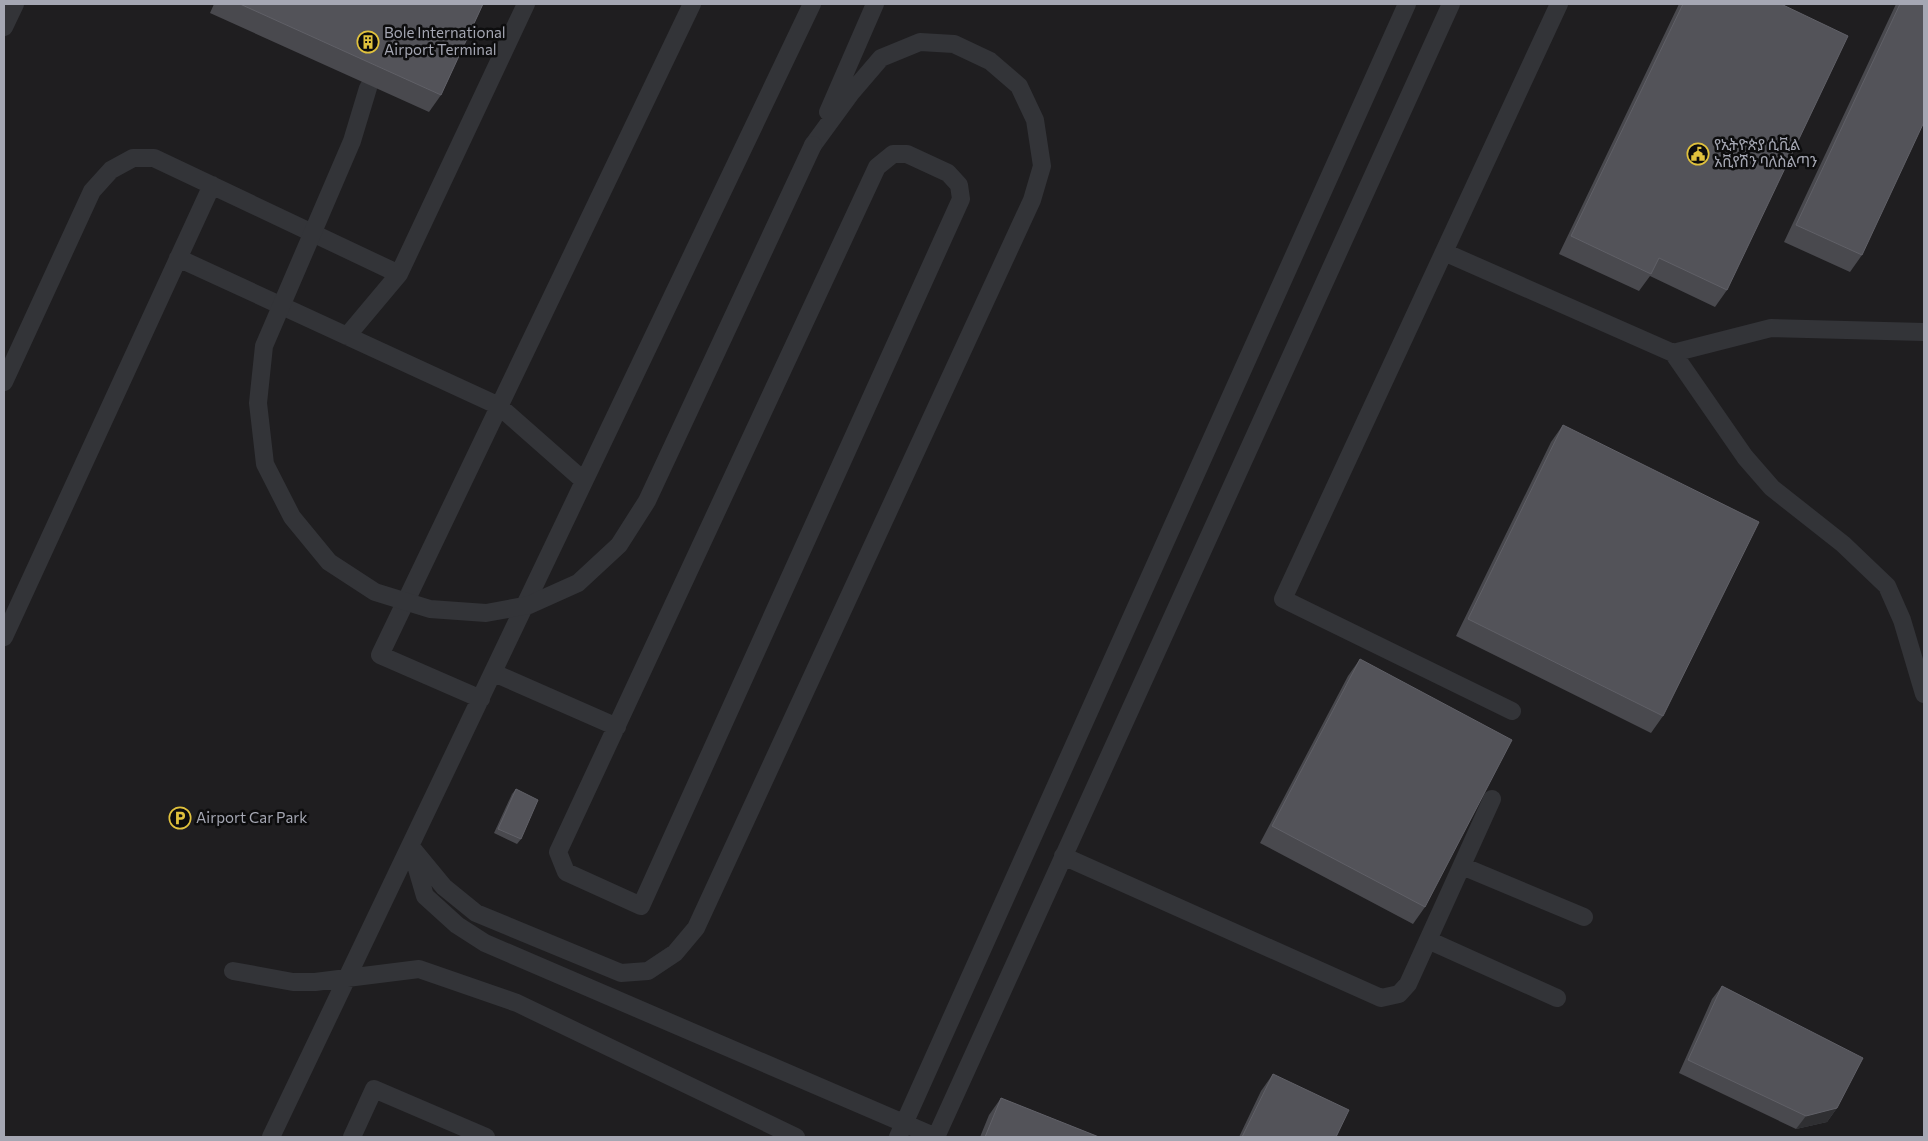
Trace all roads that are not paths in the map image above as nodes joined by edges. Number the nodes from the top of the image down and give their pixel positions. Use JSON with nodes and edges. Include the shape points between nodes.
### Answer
{"nodes":[{"id":1,"x":14,"y":4,"type":"edge"},
{"id":2,"x":526,"y":4,"type":"edge"},
{"id":3,"x":692,"y":4,"type":"edge"},
{"id":4,"x":812,"y":4,"type":"edge"},
{"id":5,"x":875,"y":4,"type":"edge"},
{"id":6,"x":1407,"y":4,"type":"edge"},
{"id":7,"x":1451,"y":4,"type":"edge"},
{"id":8,"x":1559,"y":4,"type":"edge"},
{"id":9,"x":4,"y":27,"type":"edge"},
{"id":10,"x":376,"y":71,"type":"edge"},
{"id":11,"x":814,"y":145,"type":"junction"},
{"id":12,"x":212,"y":185,"type":"junction"},
{"id":13,"x":1444,"y":252,"type":"junction"},
{"id":14,"x":178,"y":258,"type":"junction"},
{"id":15,"x":399,"y":274,"type":"junction"},
{"id":16,"x":1924,"y":332,"type":"edge"},
{"id":17,"x":347,"y":336,"type":"junction"},
{"id":18,"x":1673,"y":353,"type":"junction"},
{"id":19,"x":4,"y":382,"type":"edge"},
{"id":20,"x":499,"y":406,"type":"junction"},
{"id":21,"x":584,"y":481,"type":"junction"},
{"id":22,"x":4,"y":637,"type":"edge"},
{"id":23,"x":494,"y":673,"type":"junction"},
{"id":24,"x":1924,"y":694,"type":"edge"},
{"id":25,"x":482,"y":699,"type":"junction"},
{"id":26,"x":1512,"y":711,"type":"dead end"},
{"id":27,"x":617,"y":727,"type":"junction"},
{"id":28,"x":1492,"y":799,"type":"edge"},
{"id":29,"x":410,"y":847,"type":"junction"},
{"id":30,"x":1064,"y":856,"type":"junction"},
{"id":31,"x":1462,"y":866,"type":"junction"},
{"id":32,"x":1584,"y":917,"type":"dead end"},
{"id":33,"x":1428,"y":940,"type":"junction"},
{"id":34,"x":233,"y":972,"type":"dead end"},
{"id":35,"x":349,"y":977,"type":"junction"},
{"id":36,"x":1557,"y":998,"type":"dead end"},
{"id":37,"x":901,"y":1130,"type":"edge"},
{"id":38,"x":271,"y":1137,"type":"edge"},
{"id":39,"x":352,"y":1137,"type":"edge"},
{"id":40,"x":486,"y":1137,"type":"edge"},
{"id":41,"x":796,"y":1137,"type":"edge"},
{"id":42,"x":936,"y":1137,"type":"edge"}],
"edges":[{"from":1,"to":9,"type":"lane"},
{"from":2,"to":15,"type":"lane"},
{"from":3,"to":20,"type":"lane"},
{"from":4,"to":21,"type":"lane"},
{"from":5,"to":11,"type":"lane"},
{"from":6,"to":37,"type":"lane"},
{"from":7,"to":30,"type":"lane"},
{"from":8,"to":13,"type":"lane"},
{"from":10,"to":11,"type":"lane","bridge":true,"via":[[352,141],[264,346],[258,403],[265,464],[298,525],[329,562],[374,592],[430,609],[486,613],[529,605],[578,583],[619,545],[647,501]]},
{"from":11,"to":29,"type":"lane","via":[[850,92],[881,58],[920,42],[954,44],[990,60],[1019,86],[1035,120],[1042,166],[1032,200],[696,928],[675,953],[648,971],[622,972],[476,913],[444,887]]},
{"from":12,"to":14,"type":"lane"},
{"from":12,"to":15,"type":"lane"},
{"from":12,"to":19,"type":"lane","via":[[154,158],[133,158],[111,170],[92,191]]},
{"from":13,"to":18,"type":"lane"},
{"from":13,"to":26,"type":"lane","via":[[1283,599]]},
{"from":14,"to":17,"type":"lane"},
{"from":14,"to":22,"type":"lane"},
{"from":15,"to":17,"type":"lane"},
{"from":16,"to":18,"type":"lane","via":[[1771,328]]},
{"from":17,"to":20,"type":"lane"},
{"from":18,"to":24,"type":"lane","via":[[1745,457],[1772,488],[1844,544],[1887,586],[1902,620]]},
{"from":20,"to":21,"type":"lane"},
{"from":20,"to":25,"type":"lane","via":[[380,655]]},
{"from":21,"to":23,"type":"lane"},
{"from":23,"to":25,"type":"lane"},
{"from":23,"to":27,"type":"lane"},
{"from":25,"to":29,"type":"lane"},
{"from":27,"to":27,"type":"lane","via":[[558,852],[566,872],[641,906],[961,199],[959,185],[948,173],[907,154],[893,154],[877,167]]},
{"from":28,"to":31,"type":"lane"},
{"from":29,"to":35,"type":"lane"},
{"from":29,"to":37,"type":"lane","via":[[425,896],[457,925],[485,943]]},
{"from":30,"to":33,"type":"lane","via":[[1381,998],[1400,994]]},
{"from":30,"to":42,"type":"lane"},
{"from":31,"to":32,"type":"lane"},
{"from":31,"to":33,"type":"lane"},
{"from":33,"to":36,"type":"lane"},
{"from":34,"to":35,"type":"lane","via":[[293,982]]},
{"from":35,"to":38,"type":"lane"},
{"from":35,"to":41,"type":"lane","via":[[419,970],[516,1003]]},
{"from":37,"to":42,"type":"lane"},
{"from":39,"to":40,"type":"lane","via":[[374,1089]]}]}
